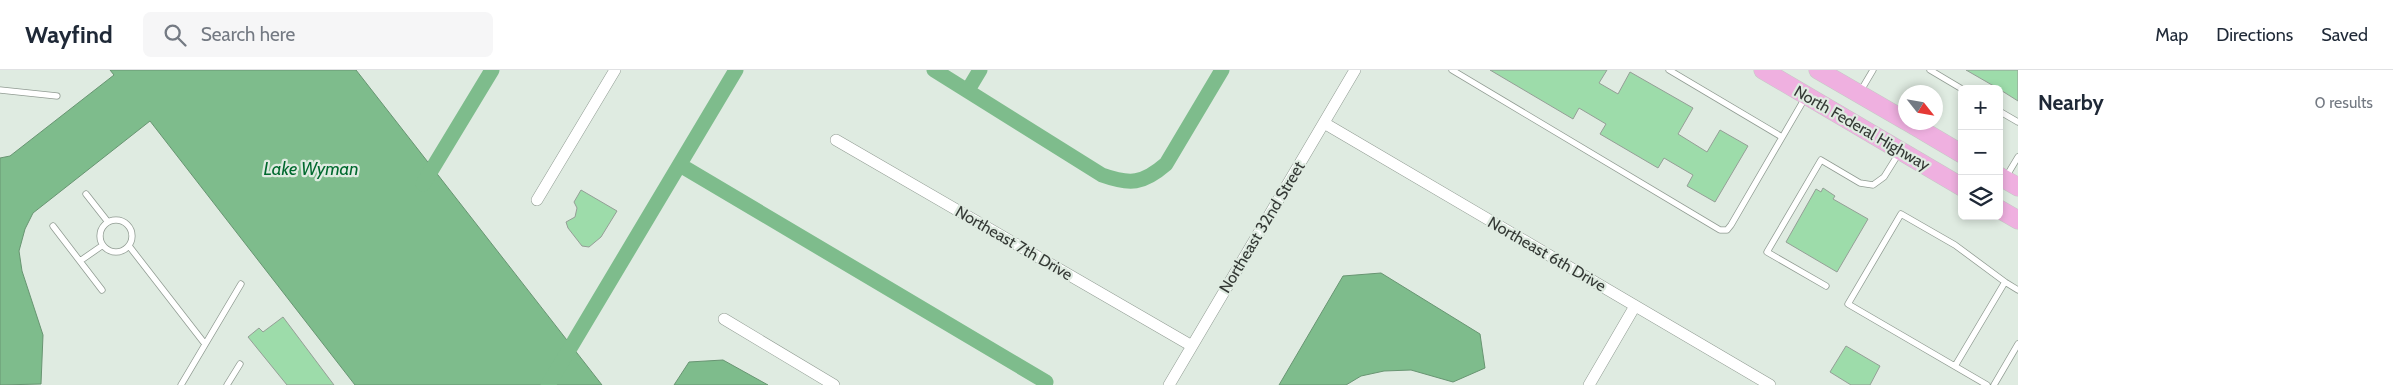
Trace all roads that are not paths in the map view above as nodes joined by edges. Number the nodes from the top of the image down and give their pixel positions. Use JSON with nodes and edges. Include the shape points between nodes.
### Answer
{"nodes":[{"id":1,"x":615,"y":70,"type":"edge"},
{"id":2,"x":1355,"y":70,"type":"edge"},
{"id":3,"x":1452,"y":70,"type":"edge"},
{"id":4,"x":1669,"y":70,"type":"edge"},
{"id":5,"x":1763,"y":70,"type":"edge"},
{"id":6,"x":1818,"y":70,"type":"edge"},
{"id":7,"x":1873,"y":70,"type":"edge"},
{"id":8,"x":1930,"y":70,"type":"edge"},
{"id":9,"x":1958,"y":87,"type":"edge"},
{"id":10,"x":0,"y":90,"type":"edge"},
{"id":11,"x":1859,"y":94,"type":"junction"},
{"id":12,"x":57,"y":96,"type":"dead end"},
{"id":13,"x":1806,"y":96,"type":"junction"},
{"id":14,"x":2003,"y":113,"type":"edge"},
{"id":15,"x":1898,"y":117,"type":"edge"},
{"id":16,"x":2018,"y":122,"type":"edge"},
{"id":17,"x":1324,"y":123,"type":"junction"},
{"id":18,"x":1921,"y":130,"type":"edge"},
{"id":19,"x":1782,"y":137,"type":"junction"},
{"id":20,"x":836,"y":140,"type":"dead end"},
{"id":21,"x":1900,"y":151,"type":"junction"},
{"id":22,"x":1958,"y":152,"type":"edge"},
{"id":23,"x":2018,"y":157,"type":"edge"},
{"id":24,"x":2007,"y":181,"type":"edge"},
{"id":25,"x":1958,"y":185,"type":"edge"},
{"id":26,"x":86,"y":194,"type":"dead end"},
{"id":27,"x":537,"y":200,"type":"dead end"},
{"id":28,"x":2003,"y":211,"type":"edge"},
{"id":29,"x":2018,"y":220,"type":"edge"},
{"id":30,"x":108,"y":222,"type":"junction"},
{"id":31,"x":53,"y":226,"type":"dead end"},
{"id":32,"x":103,"y":245,"type":"junction"},
{"id":33,"x":129,"y":246,"type":"junction"},
{"id":34,"x":80,"y":261,"type":"junction"},
{"id":35,"x":2005,"y":282,"type":"junction"},
{"id":36,"x":241,"y":284,"type":"dead end"},
{"id":37,"x":1826,"y":286,"type":"dead end"},
{"id":38,"x":102,"y":290,"type":"dead end"},
{"id":39,"x":2018,"y":290,"type":"edge"},
{"id":40,"x":1635,"y":306,"type":"junction"},
{"id":41,"x":724,"y":319,"type":"dead end"},
{"id":42,"x":205,"y":344,"type":"junction"},
{"id":43,"x":2018,"y":344,"type":"edge"},
{"id":44,"x":1192,"y":346,"type":"junction"},
{"id":45,"x":240,"y":364,"type":"dead end"},
{"id":46,"x":1955,"y":366,"type":"junction"},
{"id":47,"x":180,"y":385,"type":"edge"},
{"id":48,"x":227,"y":385,"type":"edge"},
{"id":49,"x":834,"y":385,"type":"edge"},
{"id":50,"x":1169,"y":385,"type":"edge"},
{"id":51,"x":1589,"y":385,"type":"edge"},
{"id":52,"x":1770,"y":385,"type":"edge"},
{"id":53,"x":1987,"y":385,"type":"edge"},
{"id":54,"x":1994,"y":385,"type":"edge"}],
"edges":[{"from":1,"to":27,"type":"street"},
{"from":2,"to":17,"type":"street","name":"Northeast 32nd Street"},
{"from":3,"to":19,"type":"lane","via":[[1720,230],[1727,230],[1731,225]]},
{"from":4,"to":19,"type":"lane"},
{"from":5,"to":13,"type":"main road","name":"North Federal Highway"},
{"from":6,"to":11,"type":"main road","name":"North Federal Highway"},
{"from":7,"to":11,"type":"lane"},
{"from":8,"to":9,"type":"lane"},
{"from":10,"to":12,"type":"lane"},
{"from":11,"to":15,"type":"main road","name":"North Federal Highway"},
{"from":13,"to":19,"type":"lane"},
{"from":13,"to":21,"type":"main road","name":"North Federal Highway"},
{"from":14,"to":16,"type":"lane"},
{"from":17,"to":40,"type":"street","name":"Northeast 6th Drive"},
{"from":17,"to":44,"type":"street","name":"Northeast 32nd Street"},
{"from":18,"to":22,"type":"main road","name":"North Federal Highway"},
{"from":20,"to":44,"type":"street","name":"Northeast 7th Drive"},
{"from":21,"to":25,"type":"main road","name":"North Federal Highway"},
{"from":21,"to":37,"type":"lane","via":[[1884,177],[1873,185],[1860,183],[1821,160],[1767,252]]},
{"from":23,"to":24,"type":"lane"},
{"from":26,"to":30,"type":"lane"},
{"from":28,"to":29,"type":"main road"},
{"from":30,"to":32,"type":"lane","via":[[100,234]]},
{"from":30,"to":33,"type":"lane","via":[[120,220],[128,225],[132,234]]},
{"from":31,"to":34,"type":"lane"},
{"from":32,"to":33,"type":"lane","via":[[117,252]]},
{"from":32,"to":34,"type":"lane"},
{"from":33,"to":42,"type":"lane"},
{"from":34,"to":38,"type":"lane"},
{"from":35,"to":39,"type":"lane"},
{"from":35,"to":46,"type":"lane"},
{"from":35,"to":46,"type":"lane","via":[[1955,245],[1902,214],[1848,304]]},
{"from":36,"to":42,"type":"lane"},
{"from":40,"to":51,"type":"street"},
{"from":40,"to":52,"type":"street","name":"Northeast 6th Drive"},
{"from":41,"to":49,"type":"street"},
{"from":42,"to":47,"type":"lane"},
{"from":43,"to":54,"type":"lane"},
{"from":44,"to":50,"type":"street","name":"Northeast 32nd Street"},
{"from":45,"to":48,"type":"lane"},
{"from":46,"to":53,"type":"lane"}]}
